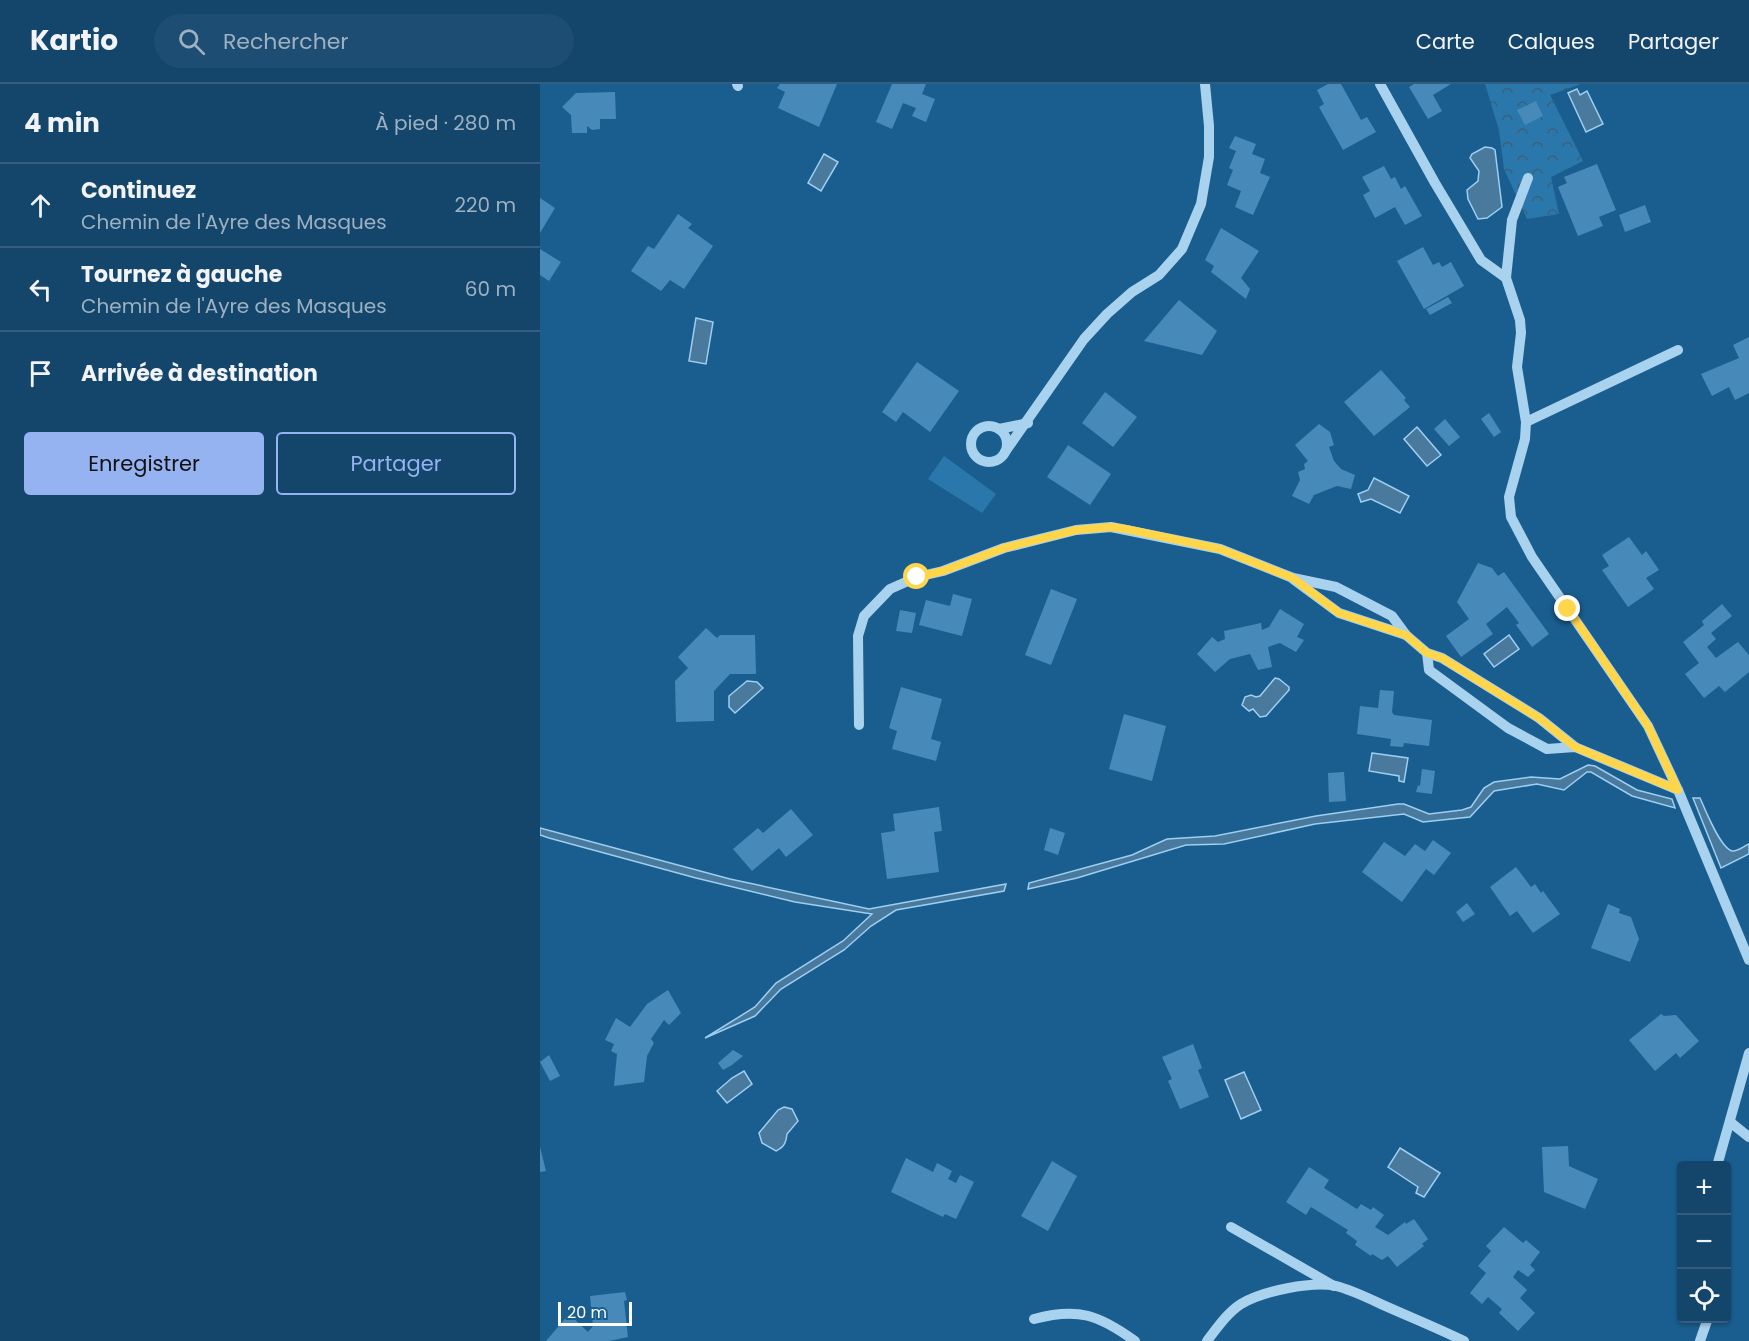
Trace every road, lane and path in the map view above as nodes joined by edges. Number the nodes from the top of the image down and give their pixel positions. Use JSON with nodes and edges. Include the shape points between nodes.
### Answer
{"nodes":[{"id":1,"x":1204,"y":84,"type":"edge"},
{"id":2,"x":1380,"y":84,"type":"edge"},
{"id":3,"x":1528,"y":178,"type":"dead end"},
{"id":4,"x":1506,"y":279,"type":"junction"},
{"id":5,"x":1678,"y":350,"type":"dead end"},
{"id":6,"x":1526,"y":422,"type":"junction"},
{"id":7,"x":1028,"y":423,"type":"junction"},
{"id":8,"x":999,"y":429,"type":"junction"},
{"id":9,"x":1005,"y":452,"type":"junction"},
{"id":10,"x":1293,"y":578,"type":"junction"},
{"id":11,"x":1406,"y":635,"type":"junction"},
{"id":12,"x":1427,"y":653,"type":"junction"},
{"id":13,"x":859,"y":725,"type":"dead end"},
{"id":14,"x":1575,"y":747,"type":"junction"},
{"id":15,"x":1678,"y":790,"type":"junction"},
{"id":16,"x":1749,"y":960,"type":"edge"},
{"id":17,"x":1749,"y":1053,"type":"edge"},
{"id":18,"x":1730,"y":1122,"type":"junction"},
{"id":19,"x":1749,"y":1137,"type":"edge"},
{"id":20,"x":1718,"y":1161,"type":"edge"},
{"id":21,"x":1231,"y":1227,"type":"dead end"},
{"id":22,"x":1335,"y":1286,"type":"junction"},
{"id":23,"x":1034,"y":1319,"type":"dead end"},
{"id":24,"x":1706,"y":1323,"type":"edge"},
{"id":25,"x":1135,"y":1341,"type":"edge"},
{"id":26,"x":1207,"y":1341,"type":"edge"},
{"id":27,"x":1464,"y":1341,"type":"edge"},
{"id":28,"x":1700,"y":1341,"type":"edge"}],
"edges":[{"from":1,"to":7,"type":"street","via":[[1209,157],[1201,204],[1182,249],[1159,275],[1132,292],[1084,339]]},
{"from":2,"to":4,"type":"street","via":[[1480,260]]},
{"from":3,"to":4,"type":"street","via":[[1512,220]]},
{"from":4,"to":6,"type":"street","via":[[1520,321],[1517,367]]},
{"from":5,"to":6,"type":"street"},
{"from":6,"to":15,"type":"street","via":[[1509,497],[1511,517],[1532,557],[1648,726]]},
{"from":7,"to":8,"type":"street"},
{"from":7,"to":9,"type":"street"},
{"from":8,"to":9,"type":"street","via":[[1006,439]]},
{"from":8,"to":9,"type":"street","via":[[990,426],[978,430],[972,436],[971,450],[987,463],[996,462]]},
{"from":10,"to":11,"type":"street","via":[[1339,613]]},
{"from":10,"to":11,"type":"street","via":[[1336,587],[1392,616]]},
{"from":10,"to":13,"type":"street","via":[[1220,549],[1111,527],[1076,530],[1004,548],[917,577],[890,589],[864,616],[858,636]]},
{"from":11,"to":12,"type":"street"},
{"from":12,"to":14,"type":"street","via":[[1442,658],[1539,718]]},
{"from":12,"to":14,"type":"street","via":[[1429,670],[1508,728],[1547,749]]},
{"from":14,"to":15,"type":"street"},
{"from":15,"to":16,"type":"street"},
{"from":17,"to":18,"type":"street"},
{"from":18,"to":19,"type":"street"},
{"from":18,"to":20,"type":"street"},
{"from":21,"to":22,"type":"street"},
{"from":22,"to":26,"type":"street","via":[[1271,1291],[1241,1304],[1223,1319]]},
{"from":22,"to":27,"type":"street"},
{"from":23,"to":25,"type":"street","via":[[1064,1313],[1085,1314],[1104,1320]]},
{"from":24,"to":28,"type":"street"}]}
